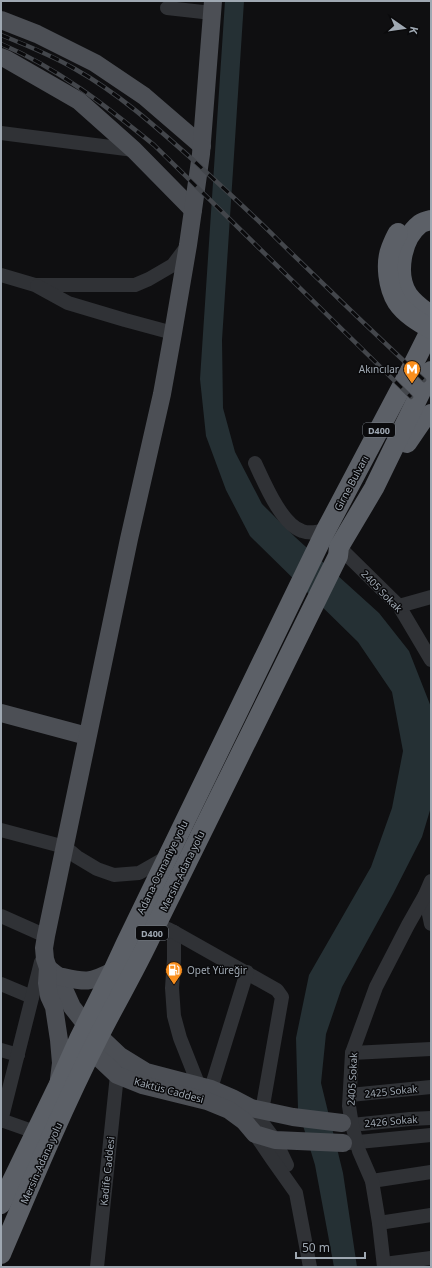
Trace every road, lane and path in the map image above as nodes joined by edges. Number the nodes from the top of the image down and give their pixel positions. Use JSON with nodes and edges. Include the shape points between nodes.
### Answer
{"nodes":[{"id":1,"x":213,"y":7,"type":"edge"},
{"id":2,"x":167,"y":8,"type":"dead end"},
{"id":3,"x":1,"y":20,"type":"edge"},
{"id":4,"x":1,"y":57,"type":"edge"},
{"id":5,"x":1,"y":133,"type":"edge"},
{"id":6,"x":202,"y":146,"type":"junction"},
{"id":7,"x":134,"y":150,"type":"junction"},
{"id":8,"x":431,"y":207,"type":"edge"},
{"id":9,"x":193,"y":210,"type":"junction"},
{"id":10,"x":431,"y":220,"type":"edge"},
{"id":11,"x":403,"y":236,"type":"junction"},
{"id":12,"x":188,"y":245,"type":"junction"},
{"id":13,"x":1,"y":275,"type":"edge"},
{"id":14,"x":35,"y":285,"type":"junction"},
{"id":15,"x":431,"y":316,"type":"edge"},
{"id":16,"x":431,"y":329,"type":"edge"},
{"id":17,"x":173,"y":333,"type":"junction"},
{"id":18,"x":410,"y":371,"type":"junction"},
{"id":19,"x":431,"y":371,"type":"edge"},
{"id":20,"x":431,"y":414,"type":"edge"},
{"id":21,"x":255,"y":463,"type":"dead end"},
{"id":22,"x":374,"y":488,"type":"junction"},
{"id":23,"x":326,"y":530,"type":"junction"},
{"id":24,"x":339,"y":552,"type":"junction"},
{"id":25,"x":431,"y":597,"type":"edge"},
{"id":26,"x":400,"y":606,"type":"junction"},
{"id":27,"x":431,"y":660,"type":"edge"},
{"id":28,"x":1,"y":713,"type":"edge"},
{"id":29,"x":87,"y":736,"type":"junction"},
{"id":30,"x":1,"y":830,"type":"edge"},
{"id":31,"x":65,"y":847,"type":"junction"},
{"id":32,"x":167,"y":857,"type":"junction"},
{"id":33,"x":431,"y":880,"type":"edge"},
{"id":34,"x":425,"y":895,"type":"junction"},
{"id":35,"x":1,"y":916,"type":"edge"},
{"id":36,"x":431,"y":924,"type":"edge"},
{"id":37,"x":165,"y":928,"type":"junction"},
{"id":38,"x":46,"y":936,"type":"junction"},
{"id":39,"x":51,"y":968,"type":"junction"},
{"id":40,"x":113,"y":972,"type":"junction"},
{"id":41,"x":247,"y":972,"type":"junction"},
{"id":42,"x":1,"y":984,"type":"edge"},
{"id":43,"x":32,"y":997,"type":"junction"},
{"id":44,"x":54,"y":1008,"type":"junction"},
{"id":45,"x":84,"y":1036,"type":"junction"},
{"id":46,"x":431,"y":1049,"type":"edge"},
{"id":47,"x":1,"y":1050,"type":"edge"},
{"id":48,"x":352,"y":1053,"type":"junction"},
{"id":49,"x":18,"y":1055,"type":"junction"},
{"id":50,"x":117,"y":1075,"type":"junction"},
{"id":51,"x":58,"y":1086,"type":"junction"},
{"id":52,"x":431,"y":1087,"type":"edge"},
{"id":53,"x":203,"y":1093,"type":"junction"},
{"id":54,"x":350,"y":1095,"type":"junction"},
{"id":55,"x":253,"y":1118,"type":"junction"},
{"id":56,"x":431,"y":1118,"type":"edge"},
{"id":57,"x":1,"y":1120,"type":"edge"},
{"id":58,"x":347,"y":1124,"type":"junction"},
{"id":59,"x":35,"y":1132,"type":"junction"},
{"id":60,"x":431,"y":1135,"type":"edge"},
{"id":61,"x":288,"y":1140,"type":"junction"},
{"id":62,"x":350,"y":1142,"type":"junction"},
{"id":63,"x":431,"y":1172,"type":"edge"},
{"id":64,"x":372,"y":1181,"type":"junction"},
{"id":65,"x":296,"y":1193,"type":"junction"},
{"id":66,"x":1,"y":1204,"type":"edge"},
{"id":67,"x":431,"y":1215,"type":"edge"},
{"id":68,"x":379,"y":1223,"type":"junction"},
{"id":69,"x":1,"y":1254,"type":"edge"},
{"id":70,"x":431,"y":1258,"type":"edge"},
{"id":71,"x":384,"y":1266,"type":"edge"},
{"id":72,"x":97,"y":1267,"type":"edge"},
{"id":73,"x":310,"y":1267,"type":"edge"}],
"edges":[{"from":1,"to":2,"type":"street"},
{"from":1,"to":6,"type":"main road"},
{"from":3,"to":6,"type":"main road","via":[[37,34],[95,63],[144,96]]},
{"from":4,"to":7,"type":"main road","via":[[79,101]]},
{"from":5,"to":7,"type":"street"},
{"from":6,"to":9,"type":"main road"},
{"from":7,"to":9,"type":"main road"},
{"from":8,"to":11,"type":"highway","via":[[407,222]]},
{"from":9,"to":12,"type":"main road"},
{"from":10,"to":11,"type":"highway"},
{"from":11,"to":15,"type":"highway","via":[[402,281],[407,294]]},
{"from":11,"to":16,"type":"highway","bridge":true,"via":[[390,248],[390,283],[397,302],[410,315]]},
{"from":12,"to":14,"type":"street","via":[[172,265],[135,284]]},
{"from":12,"to":17,"type":"main road"},
{"from":13,"to":14,"type":"street"},
{"from":14,"to":17,"type":"street","via":[[68,303]]},
{"from":15,"to":18,"type":"highway"},
{"from":16,"to":18,"type":"highway","name":"Girne Bulvarı","number":"D400"},
{"from":17,"to":29,"type":"main road"},
{"from":18,"to":23,"type":"highway","name":"Girne Bulvarı","number":"D400"},
{"from":19,"to":22,"type":"highway","number":"D400"},
{"from":20,"to":22,"type":"highway","via":[[424,418]]},
{"from":21,"to":23,"type":"street","via":[[278,509],[288,522],[301,531],[313,533]]},
{"from":22,"to":24,"type":"highway","number":"D400"},
{"from":23,"to":32,"type":"highway","name":"Adana-Osmaniye yolu","number":"D400"},
{"from":24,"to":26,"type":"street","name":"2405 Sokak"},
{"from":24,"to":37,"type":"highway","name":"Mersin-Adana yolu","number":"D400"},
{"from":25,"to":26,"type":"street"},
{"from":26,"to":27,"type":"street","name":"2405 Sokak"},
{"from":28,"to":29,"type":"main road"},
{"from":29,"to":31,"type":"main road"},
{"from":30,"to":31,"type":"street"},
{"from":31,"to":32,"type":"street","via":[[97,869],[114,875],[139,873]]},
{"from":31,"to":38,"type":"main road"},
{"from":32,"to":40,"type":"highway","name":"Adana-Osmaniye yolu","number":"D400"},
{"from":33,"to":34,"type":"street","name":"2405 Sokak"},
{"from":34,"to":36,"type":"street"},
{"from":34,"to":48,"type":"street","name":"2405 Sokak","via":[[376,987]]},
{"from":35,"to":38,"type":"street"},
{"from":37,"to":41,"type":"street"},
{"from":37,"to":45,"type":"highway","name":"Mersin-Adana yolu","number":"D400","via":[[144,952]]},
{"from":37,"to":53,"type":"street","via":[[174,959],[174,1016],[180,1038]]},
{"from":38,"to":39,"type":"main road","via":[[44,948]]},
{"from":39,"to":40,"type":"main road","via":[[85,982],[97,980]]},
{"from":39,"to":43,"type":"street","via":[[41,962]]},
{"from":39,"to":44,"type":"main road","via":[[47,983]]},
{"from":39,"to":45,"type":"main road"},
{"from":40,"to":45,"type":"highway","name":"Adana-Osmaniye yolu","number":"D400"},
{"from":41,"to":53,"type":"street"},
{"from":41,"to":55,"type":"street","via":[[278,990],[282,997]]},
{"from":42,"to":43,"type":"street"},
{"from":43,"to":49,"type":"street"},
{"from":44,"to":45,"type":"main road"},
{"from":44,"to":51,"type":"main road","via":[[61,1063]]},
{"from":45,"to":50,"type":"main road","name":"Kaktüs Caddesi"},
{"from":45,"to":51,"type":"highway","name":"Adana-Osmaniye yolu","number":"D400"},
{"from":45,"to":53,"type":"main road","via":[[146,1072]]},
{"from":45,"to":69,"type":"highway","name":"Mersin-Adana yolu","number":"D400","via":[[35,1173]]},
{"from":46,"to":48,"type":"street"},
{"from":47,"to":49,"type":"street"},
{"from":48,"to":54,"type":"street","name":"2405 Sokak"},
{"from":49,"to":57,"type":"street"},
{"from":50,"to":53,"type":"main road","name":"Kaktüs Caddesi","via":[[142,1085]]},
{"from":50,"to":72,"type":"street","name":"Kadife Caddesi"},
{"from":51,"to":59,"type":"highway","name":"Adana-Osmaniye yolu","number":"D400"},
{"from":52,"to":54,"type":"street","name":"2425 Sokak"},
{"from":53,"to":55,"type":"main road","name":"Kaktüs Caddesi","via":[[230,1110]]},
{"from":54,"to":58,"type":"street","name":"2405 Sokak"},
{"from":55,"to":58,"type":"main road","via":[[293,1117]]},
{"from":55,"to":61,"type":"main road"},
{"from":55,"to":61,"type":"street"},
{"from":55,"to":65,"type":"street","via":[[272,1159]]},
{"from":56,"to":58,"type":"street","name":"2426 Sokak"},
{"from":57,"to":59,"type":"street"},
{"from":58,"to":62,"type":"street","name":"2405 Sokak"},
{"from":59,"to":66,"type":"highway","name":"Adana-Osmaniye yolu","number":"D400"},
{"from":60,"to":62,"type":"street"},
{"from":61,"to":62,"type":"main road"},
{"from":61,"to":65,"type":"street","via":[[287,1165]]},
{"from":62,"to":64,"type":"street","name":"2405 Sokak","via":[[359,1151]]},
{"from":63,"to":64,"type":"street"},
{"from":64,"to":68,"type":"street","name":"2405 Sokak"},
{"from":65,"to":73,"type":"street"},
{"from":67,"to":68,"type":"street"},
{"from":68,"to":71,"type":"street","name":"2405 Sokak"},
{"from":70,"to":71,"type":"street"}]}
